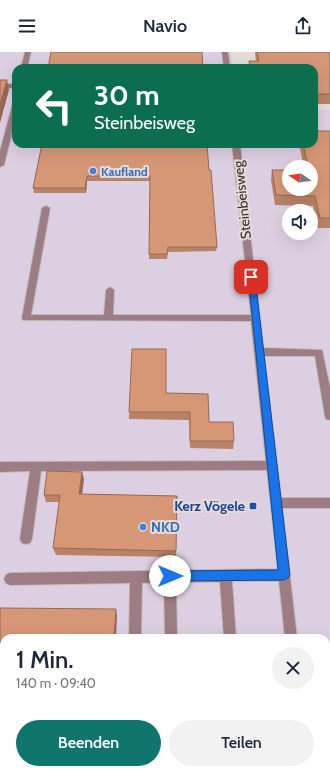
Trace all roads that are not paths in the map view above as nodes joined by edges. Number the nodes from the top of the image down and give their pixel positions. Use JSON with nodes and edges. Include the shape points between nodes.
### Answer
{"nodes":[{"id":1,"x":28,"y":52,"type":"edge"},
{"id":2,"x":225,"y":52,"type":"edge"},
{"id":3,"x":25,"y":64,"type":"edge"},
{"id":4,"x":226,"y":64,"type":"edge"},
{"id":5,"x":0,"y":86,"type":"edge"},
{"id":6,"x":12,"y":86,"type":"edge"},
{"id":7,"x":12,"y":118,"type":"edge"},
{"id":8,"x":236,"y":148,"type":"edge"},
{"id":9,"x":0,"y":165,"type":"edge"},
{"id":10,"x":46,"y":208,"type":"dead end"},
{"id":11,"x":110,"y":290,"type":"dead end"},
{"id":12,"x":108,"y":318,"type":"junction"},
{"id":13,"x":256,"y":318,"type":"junction"},
{"id":14,"x":259,"y":352,"type":"junction"},
{"id":15,"x":330,"y":416,"type":"edge"},
{"id":16,"x":272,"y":465,"type":"junction"},
{"id":17,"x":36,"y":467,"type":"junction"},
{"id":18,"x":0,"y":468,"type":"edge"},
{"id":19,"x":276,"y":503,"type":"junction"},
{"id":20,"x":330,"y":503,"type":"edge"},
{"id":21,"x":26,"y":540,"type":"dead end"},
{"id":22,"x":284,"y":575,"type":"junction"},
{"id":23,"x":170,"y":576,"type":"junction"},
{"id":24,"x":226,"y":576,"type":"junction"},
{"id":25,"x":136,"y":577,"type":"junction"},
{"id":26,"x":10,"y":579,"type":"dead end"},
{"id":27,"x":135,"y":634,"type":"edge"},
{"id":28,"x":171,"y":634,"type":"edge"},
{"id":29,"x":230,"y":634,"type":"edge"},
{"id":30,"x":291,"y":634,"type":"edge"}],
"edges":[{"from":1,"to":3,"type":"street"},
{"from":2,"to":4,"type":"street"},
{"from":5,"to":6,"type":"street"},
{"from":7,"to":9,"type":"street"},
{"from":8,"to":13,"type":"street","name":"Steinbeisweg"},
{"from":10,"to":12,"type":"street","via":[[26,318]]},
{"from":11,"to":12,"type":"street"},
{"from":12,"to":13,"type":"street"},
{"from":13,"to":14,"type":"street","name":"Steinbeisweg"},
{"from":14,"to":15,"type":"street","via":[[319,352]]},
{"from":14,"to":16,"type":"street","name":"Steinbeisweg"},
{"from":16,"to":17,"type":"street"},
{"from":16,"to":19,"type":"street","name":"Steinbeisweg"},
{"from":17,"to":18,"type":"street"},
{"from":17,"to":21,"type":"street"},
{"from":19,"to":20,"type":"street"},
{"from":19,"to":22,"type":"street","name":"Steinbeisweg"},
{"from":22,"to":24,"type":"street"},
{"from":22,"to":30,"type":"street","name":"Steinbeisweg"},
{"from":23,"to":24,"type":"street"},
{"from":23,"to":25,"type":"street"},
{"from":23,"to":28,"type":"street"},
{"from":24,"to":29,"type":"street"},
{"from":25,"to":26,"type":"street"},
{"from":25,"to":27,"type":"street"}]}
